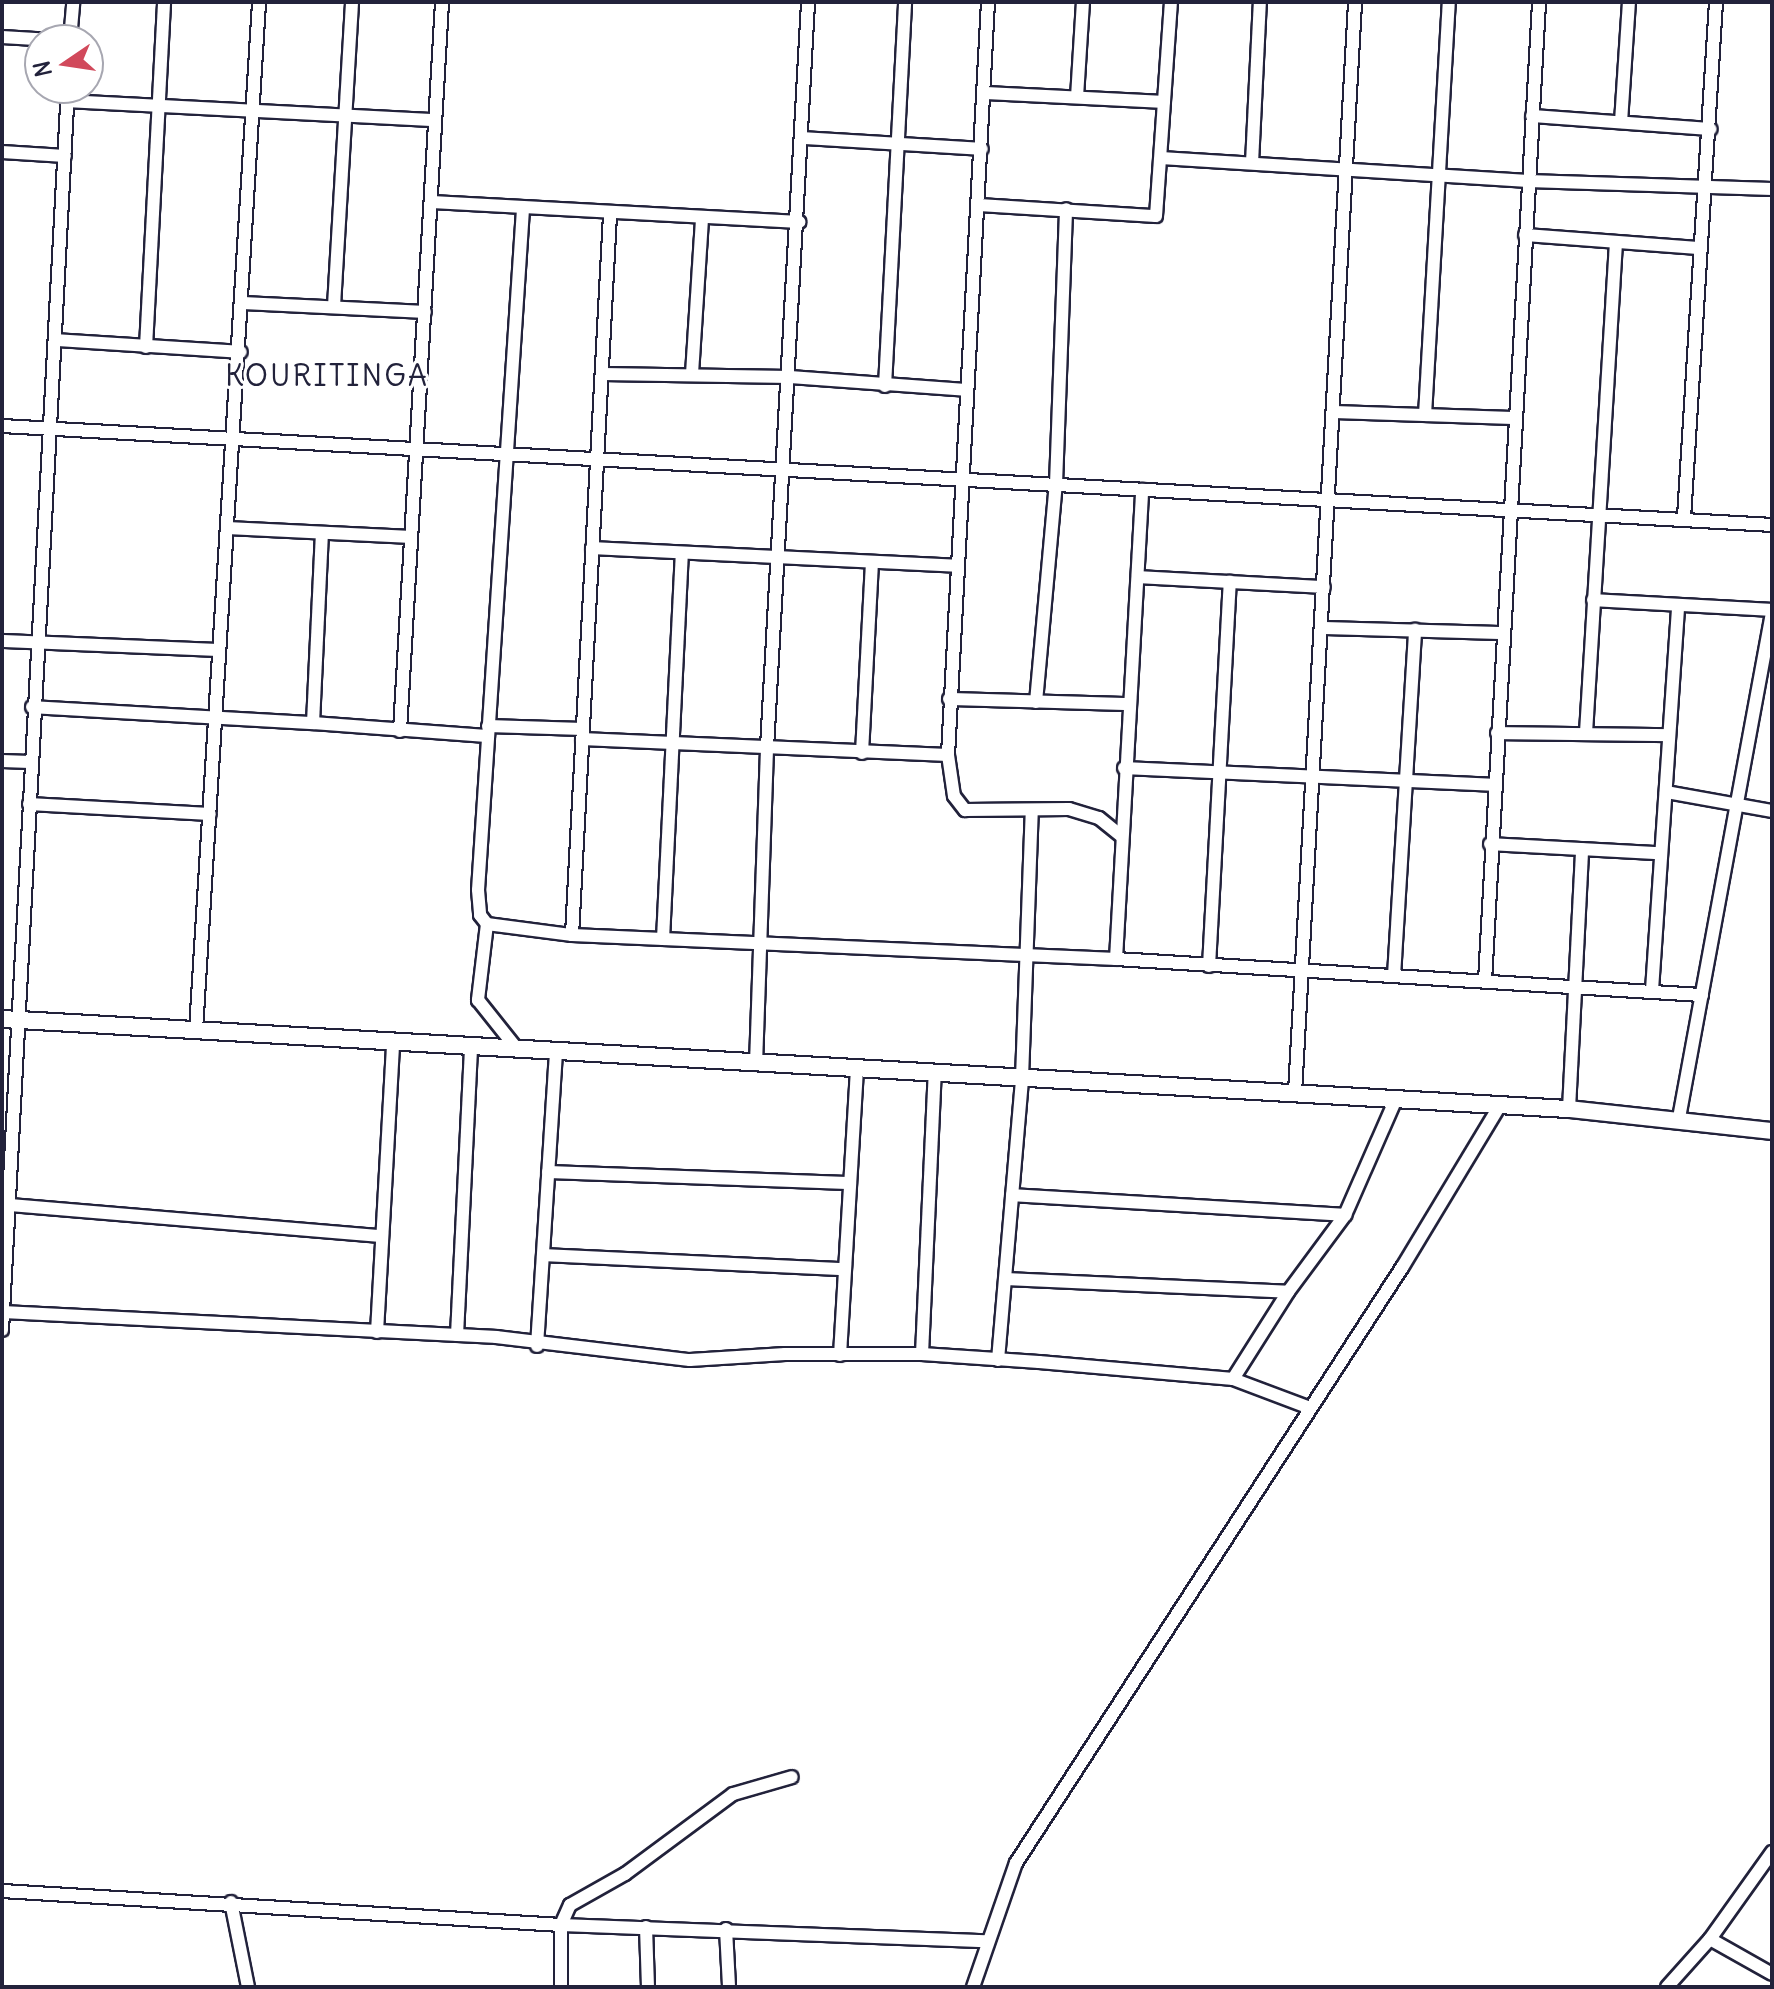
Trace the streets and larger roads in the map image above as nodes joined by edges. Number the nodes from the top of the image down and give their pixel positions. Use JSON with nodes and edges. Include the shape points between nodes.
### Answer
{"nodes":[{"id":1,"x":73,"y":2,"type":"edge"},
{"id":2,"x":164,"y":2,"type":"edge"},
{"id":3,"x":259,"y":2,"type":"edge"},
{"id":4,"x":352,"y":2,"type":"edge"},
{"id":5,"x":442,"y":2,"type":"edge"},
{"id":6,"x":808,"y":2,"type":"edge"},
{"id":7,"x":905,"y":2,"type":"edge"},
{"id":8,"x":988,"y":2,"type":"edge"},
{"id":9,"x":1083,"y":2,"type":"edge"},
{"id":10,"x":1171,"y":2,"type":"edge"},
{"id":11,"x":1260,"y":2,"type":"edge"},
{"id":12,"x":1355,"y":2,"type":"edge"},
{"id":13,"x":1449,"y":2,"type":"edge"},
{"id":14,"x":1539,"y":2,"type":"edge"},
{"id":15,"x":1629,"y":2,"type":"edge"},
{"id":16,"x":1716,"y":2,"type":"edge"},
{"id":17,"x":71,"y":24,"type":"edge"},
{"id":18,"x":2,"y":37,"type":"edge"},
{"id":19,"x":24,"y":38,"type":"edge"},
{"id":20,"x":987,"y":93,"type":"junction"},
{"id":21,"x":1077,"y":97,"type":"junction"},
{"id":22,"x":104,"y":98,"type":"edge"},
{"id":23,"x":1164,"y":102,"type":"junction"},
{"id":24,"x":67,"y":104,"type":"edge"},
{"id":25,"x":158,"y":105,"type":"junction"},
{"id":26,"x":253,"y":110,"type":"junction"},
{"id":27,"x":345,"y":115,"type":"junction"},
{"id":28,"x":1532,"y":116,"type":"junction"},
{"id":29,"x":435,"y":120,"type":"junction"},
{"id":30,"x":1621,"y":122,"type":"junction"},
{"id":31,"x":1711,"y":129,"type":"junction"},
{"id":32,"x":803,"y":138,"type":"junction"},
{"id":33,"x":897,"y":144,"type":"junction"},
{"id":34,"x":982,"y":149,"type":"junction"},
{"id":35,"x":2,"y":152,"type":"edge"},
{"id":36,"x":65,"y":156,"type":"junction"},
{"id":37,"x":1161,"y":158,"type":"junction"},
{"id":38,"x":1252,"y":163,"type":"junction"},
{"id":39,"x":1346,"y":168,"type":"junction"},
{"id":40,"x":1438,"y":174,"type":"junction"},
{"id":41,"x":1528,"y":181,"type":"junction"},
{"id":42,"x":1703,"y":189,"type":"junction"},
{"id":43,"x":1772,"y":189,"type":"edge"},
{"id":44,"x":432,"y":202,"type":"junction"},
{"id":45,"x":979,"y":205,"type":"junction"},
{"id":46,"x":523,"y":209,"type":"junction"},
{"id":47,"x":1066,"y":209,"type":"junction"},
{"id":48,"x":610,"y":215,"type":"junction"},
{"id":49,"x":702,"y":219,"type":"junction"},
{"id":50,"x":799,"y":222,"type":"junction"},
{"id":51,"x":1525,"y":235,"type":"junction"},
{"id":52,"x":1616,"y":243,"type":"junction"},
{"id":53,"x":1699,"y":248,"type":"junction"},
{"id":54,"x":244,"y":303,"type":"junction"},
{"id":55,"x":334,"y":306,"type":"junction"},
{"id":56,"x":425,"y":312,"type":"junction"},
{"id":57,"x":56,"y":340,"type":"junction"},
{"id":58,"x":146,"y":347,"type":"junction"},
{"id":59,"x":241,"y":352,"type":"junction"},
{"id":60,"x":603,"y":374,"type":"junction"},
{"id":61,"x":692,"y":374,"type":"junction"},
{"id":62,"x":790,"y":377,"type":"junction"},
{"id":63,"x":885,"y":386,"type":"junction"},
{"id":64,"x":966,"y":390,"type":"junction"},
{"id":65,"x":1333,"y":412,"type":"junction"},
{"id":66,"x":1425,"y":415,"type":"junction"},
{"id":67,"x":1514,"y":418,"type":"junction"},
{"id":68,"x":2,"y":426,"type":"edge"},
{"id":69,"x":51,"y":430,"type":"junction"},
{"id":70,"x":236,"y":440,"type":"junction"},
{"id":71,"x":417,"y":447,"type":"junction"},
{"id":72,"x":508,"y":453,"type":"junction"},
{"id":73,"x":595,"y":459,"type":"junction"},
{"id":74,"x":783,"y":471,"type":"junction"},
{"id":75,"x":962,"y":480,"type":"junction"},
{"id":76,"x":1056,"y":484,"type":"junction"},
{"id":77,"x":1142,"y":490,"type":"junction"},
{"id":78,"x":1328,"y":501,"type":"junction"},
{"id":79,"x":1509,"y":511,"type":"junction"},
{"id":80,"x":1598,"y":516,"type":"junction"},
{"id":81,"x":1684,"y":518,"type":"junction"},
{"id":82,"x":1772,"y":525,"type":"edge"},
{"id":83,"x":228,"y":528,"type":"junction"},
{"id":84,"x":322,"y":533,"type":"junction"},
{"id":85,"x":411,"y":537,"type":"junction"},
{"id":86,"x":592,"y":548,"type":"junction"},
{"id":87,"x":682,"y":554,"type":"junction"},
{"id":88,"x":777,"y":560,"type":"junction"},
{"id":89,"x":872,"y":563,"type":"junction"},
{"id":90,"x":956,"y":566,"type":"junction"},
{"id":91,"x":1138,"y":577,"type":"junction"},
{"id":92,"x":1230,"y":582,"type":"junction"},
{"id":93,"x":1324,"y":587,"type":"junction"},
{"id":94,"x":1593,"y":600,"type":"junction"},
{"id":95,"x":1678,"y":606,"type":"junction"},
{"id":96,"x":1772,"y":612,"type":"edge"},
{"id":97,"x":1322,"y":628,"type":"junction"},
{"id":98,"x":1415,"y":630,"type":"junction"},
{"id":99,"x":1502,"y":633,"type":"junction"},
{"id":100,"x":2,"y":641,"type":"edge"},
{"id":101,"x":35,"y":643,"type":"junction"},
{"id":102,"x":218,"y":650,"type":"junction"},
{"id":103,"x":949,"y":699,"type":"junction"},
{"id":104,"x":1036,"y":702,"type":"junction"},
{"id":105,"x":1127,"y":704,"type":"junction"},
{"id":106,"x":32,"y":707,"type":"junction"},
{"id":107,"x":216,"y":714,"type":"junction"},
{"id":108,"x":313,"y":723,"type":"junction"},
{"id":109,"x":400,"y":731,"type":"junction"},
{"id":110,"x":488,"y":731,"type":"junction"},
{"id":111,"x":1497,"y":733,"type":"junction"},
{"id":112,"x":1586,"y":733,"type":"junction"},
{"id":113,"x":583,"y":734,"type":"junction"},
{"id":114,"x":1669,"y":735,"type":"junction"},
{"id":115,"x":672,"y":743,"type":"junction"},
{"id":116,"x":767,"y":748,"type":"junction"},
{"id":117,"x":862,"y":753,"type":"junction"},
{"id":118,"x":948,"y":755,"type":"junction"},
{"id":119,"x":2,"y":761,"type":"edge"},
{"id":120,"x":30,"y":762,"type":"junction"},
{"id":121,"x":1124,"y":768,"type":"junction"},
{"id":122,"x":1221,"y":772,"type":"junction"},
{"id":123,"x":1313,"y":778,"type":"junction"},
{"id":124,"x":1404,"y":781,"type":"junction"},
{"id":125,"x":1492,"y":785,"type":"junction"},
{"id":126,"x":1666,"y":792,"type":"junction"},
{"id":127,"x":1737,"y":803,"type":"junction"},
{"id":128,"x":29,"y":804,"type":"junction"},
{"id":129,"x":1032,"y":811,"type":"junction"},
{"id":130,"x":1772,"y":811,"type":"edge"},
{"id":131,"x":210,"y":814,"type":"junction"},
{"id":132,"x":1121,"y":836,"type":"junction"},
{"id":133,"x":1490,"y":844,"type":"junction"},
{"id":134,"x":1582,"y":849,"type":"junction"},
{"id":135,"x":1658,"y":853,"type":"junction"},
{"id":136,"x":487,"y":924,"type":"junction"},
{"id":137,"x":572,"y":935,"type":"junction"},
{"id":138,"x":663,"y":939,"type":"junction"},
{"id":139,"x":761,"y":945,"type":"junction"},
{"id":140,"x":1027,"y":955,"type":"junction"},
{"id":141,"x":1116,"y":959,"type":"junction"},
{"id":142,"x":1209,"y":966,"type":"junction"},
{"id":143,"x":1300,"y":973,"type":"junction"},
{"id":144,"x":1394,"y":976,"type":"junction"},
{"id":145,"x":1485,"y":981,"type":"junction"},
{"id":146,"x":1575,"y":986,"type":"junction"},
{"id":147,"x":1652,"y":990,"type":"junction"},
{"id":148,"x":1702,"y":995,"type":"junction"},
{"id":149,"x":2,"y":1019,"type":"edge"},
{"id":150,"x":21,"y":1020,"type":"junction"},
{"id":151,"x":196,"y":1030,"type":"junction"},
{"id":152,"x":393,"y":1043,"type":"junction"},
{"id":153,"x":471,"y":1048,"type":"junction"},
{"id":154,"x":519,"y":1051,"type":"junction"},
{"id":155,"x":556,"y":1053,"type":"junction"},
{"id":156,"x":756,"y":1064,"type":"junction"},
{"id":157,"x":857,"y":1069,"type":"junction"},
{"id":158,"x":935,"y":1073,"type":"junction"},
{"id":159,"x":1022,"y":1078,"type":"junction"},
{"id":160,"x":1295,"y":1093,"type":"junction"},
{"id":161,"x":1396,"y":1099,"type":"junction"},
{"id":162,"x":1500,"y":1105,"type":"junction"},
{"id":163,"x":1569,"y":1109,"type":"junction"},
{"id":164,"x":1679,"y":1118,"type":"junction"},
{"id":165,"x":1772,"y":1131,"type":"edge"},
{"id":166,"x":8,"y":1138,"type":"edge"},
{"id":167,"x":548,"y":1172,"type":"junction"},
{"id":168,"x":848,"y":1183,"type":"junction"},
{"id":169,"x":1012,"y":1195,"type":"junction"},
{"id":170,"x":10,"y":1205,"type":"junction"},
{"id":171,"x":1345,"y":1215,"type":"junction"},
{"id":172,"x":381,"y":1236,"type":"junction"},
{"id":173,"x":543,"y":1255,"type":"junction"},
{"id":174,"x":844,"y":1269,"type":"junction"},
{"id":175,"x":1006,"y":1279,"type":"junction"},
{"id":176,"x":1288,"y":1292,"type":"junction"},
{"id":177,"x":3,"y":1312,"type":"edge"},
{"id":178,"x":2,"y":1330,"type":"edge"},
{"id":179,"x":377,"y":1332,"type":"junction"},
{"id":180,"x":457,"y":1335,"type":"junction"},
{"id":181,"x":537,"y":1346,"type":"junction"},
{"id":182,"x":922,"y":1354,"type":"junction"},
{"id":183,"x":840,"y":1355,"type":"junction"},
{"id":184,"x":998,"y":1360,"type":"junction"},
{"id":185,"x":1233,"y":1379,"type":"junction"},
{"id":186,"x":1310,"y":1408,"type":"junction"},
{"id":187,"x":792,"y":1777,"type":"dead end"},
{"id":188,"x":1772,"y":1852,"type":"edge"},
{"id":189,"x":2,"y":1891,"type":"edge"},
{"id":190,"x":231,"y":1902,"type":"junction"},
{"id":191,"x":561,"y":1925,"type":"junction"},
{"id":192,"x":646,"y":1927,"type":"junction"},
{"id":193,"x":726,"y":1929,"type":"junction"},
{"id":194,"x":1710,"y":1939,"type":"junction"},
{"id":195,"x":986,"y":1941,"type":"junction"},
{"id":196,"x":1772,"y":1974,"type":"edge"},
{"id":197,"x":248,"y":1987,"type":"edge"},
{"id":198,"x":561,"y":1987,"type":"edge"},
{"id":199,"x":648,"y":1987,"type":"edge"},
{"id":200,"x":729,"y":1987,"type":"edge"},
{"id":201,"x":973,"y":1987,"type":"edge"},
{"id":202,"x":1667,"y":1987,"type":"edge"}],
"edges":[{"from":1,"to":17,"type":"street"},
{"from":2,"to":25,"type":"street"},
{"from":3,"to":26,"type":"street"},
{"from":4,"to":27,"type":"street"},
{"from":5,"to":29,"type":"street"},
{"from":6,"to":32,"type":"street"},
{"from":7,"to":33,"type":"street"},
{"from":8,"to":20,"type":"street"},
{"from":9,"to":21,"type":"street"},
{"from":10,"to":23,"type":"street"},
{"from":11,"to":38,"type":"street"},
{"from":12,"to":39,"type":"street"},
{"from":13,"to":40,"type":"street"},
{"from":14,"to":28,"type":"street"},
{"from":15,"to":30,"type":"street"},
{"from":16,"to":31,"type":"street"},
{"from":18,"to":19,"type":"street"},
{"from":20,"to":21,"type":"street"},
{"from":20,"to":34,"type":"street"},
{"from":21,"to":23,"type":"street"},
{"from":22,"to":25,"type":"street"},
{"from":23,"to":37,"type":"street"},
{"from":24,"to":36,"type":"street"},
{"from":25,"to":26,"type":"street"},
{"from":25,"to":58,"type":"street"},
{"from":26,"to":27,"type":"street"},
{"from":26,"to":54,"type":"street"},
{"from":27,"to":29,"type":"street"},
{"from":27,"to":55,"type":"street"},
{"from":28,"to":30,"type":"street"},
{"from":28,"to":41,"type":"street"},
{"from":29,"to":44,"type":"street"},
{"from":30,"to":31,"type":"street"},
{"from":31,"to":42,"type":"street"},
{"from":32,"to":33,"type":"street"},
{"from":32,"to":50,"type":"street"},
{"from":33,"to":34,"type":"street"},
{"from":33,"to":63,"type":"street"},
{"from":34,"to":45,"type":"street"},
{"from":35,"to":36,"type":"street"},
{"from":36,"to":57,"type":"street"},
{"from":37,"to":38,"type":"street"},
{"from":37,"to":47,"type":"street","via":[[1156,216]]},
{"from":38,"to":39,"type":"street"},
{"from":39,"to":40,"type":"street"},
{"from":39,"to":65,"type":"street"},
{"from":40,"to":41,"type":"street"},
{"from":40,"to":66,"type":"street"},
{"from":41,"to":42,"type":"street"},
{"from":41,"to":51,"type":"street"},
{"from":42,"to":43,"type":"street"},
{"from":42,"to":53,"type":"street"},
{"from":44,"to":46,"type":"street"},
{"from":44,"to":56,"type":"street"},
{"from":45,"to":47,"type":"street"},
{"from":45,"to":64,"type":"street"},
{"from":46,"to":48,"type":"street"},
{"from":46,"to":72,"type":"street"},
{"from":47,"to":76,"type":"street"},
{"from":48,"to":49,"type":"street"},
{"from":48,"to":60,"type":"street"},
{"from":49,"to":50,"type":"street"},
{"from":49,"to":61,"type":"street"},
{"from":50,"to":62,"type":"street"},
{"from":51,"to":52,"type":"street"},
{"from":51,"to":67,"type":"street"},
{"from":52,"to":53,"type":"street"},
{"from":52,"to":80,"type":"street"},
{"from":53,"to":81,"type":"street"},
{"from":54,"to":55,"type":"street"},
{"from":54,"to":59,"type":"street"},
{"from":55,"to":56,"type":"street"},
{"from":56,"to":71,"type":"street"},
{"from":57,"to":58,"type":"street"},
{"from":57,"to":69,"type":"street"},
{"from":58,"to":59,"type":"street"},
{"from":59,"to":70,"type":"street"},
{"from":60,"to":61,"type":"street"},
{"from":60,"to":73,"type":"street"},
{"from":61,"to":62,"type":"street"},
{"from":62,"to":63,"type":"street"},
{"from":62,"to":74,"type":"street"},
{"from":63,"to":64,"type":"street"},
{"from":64,"to":75,"type":"street"},
{"from":65,"to":66,"type":"street"},
{"from":65,"to":78,"type":"street"},
{"from":66,"to":67,"type":"street"},
{"from":67,"to":79,"type":"street"},
{"from":68,"to":69,"type":"street"},
{"from":69,"to":70,"type":"street"},
{"from":69,"to":101,"type":"street"},
{"from":70,"to":71,"type":"street"},
{"from":70,"to":83,"type":"street"},
{"from":71,"to":72,"type":"street"},
{"from":71,"to":85,"type":"street"},
{"from":72,"to":73,"type":"street"},
{"from":72,"to":110,"type":"street"},
{"from":73,"to":74,"type":"street"},
{"from":73,"to":86,"type":"street"},
{"from":74,"to":75,"type":"street"},
{"from":74,"to":88,"type":"street"},
{"from":75,"to":76,"type":"street"},
{"from":75,"to":90,"type":"street"},
{"from":76,"to":77,"type":"street"},
{"from":76,"to":104,"type":"street"},
{"from":77,"to":78,"type":"street"},
{"from":77,"to":91,"type":"street"},
{"from":78,"to":79,"type":"street"},
{"from":78,"to":93,"type":"street"},
{"from":79,"to":80,"type":"street"},
{"from":79,"to":99,"type":"street"},
{"from":80,"to":81,"type":"street"},
{"from":80,"to":94,"type":"street"},
{"from":81,"to":82,"type":"street"},
{"from":83,"to":84,"type":"street"},
{"from":83,"to":102,"type":"street"},
{"from":84,"to":85,"type":"street"},
{"from":84,"to":108,"type":"street"},
{"from":85,"to":109,"type":"street"},
{"from":86,"to":87,"type":"street"},
{"from":86,"to":113,"type":"street"},
{"from":87,"to":88,"type":"street"},
{"from":87,"to":115,"type":"street"},
{"from":88,"to":89,"type":"street"},
{"from":88,"to":116,"type":"street"},
{"from":89,"to":90,"type":"street"},
{"from":89,"to":117,"type":"street"},
{"from":90,"to":103,"type":"street"},
{"from":91,"to":92,"type":"street"},
{"from":91,"to":105,"type":"street"},
{"from":92,"to":93,"type":"street"},
{"from":92,"to":122,"type":"street"},
{"from":93,"to":97,"type":"street"},
{"from":94,"to":95,"type":"street"},
{"from":94,"to":112,"type":"street"},
{"from":95,"to":96,"type":"street"},
{"from":95,"to":114,"type":"street"},
{"from":96,"to":127,"type":"street"},
{"from":97,"to":98,"type":"street"},
{"from":97,"to":123,"type":"street"},
{"from":98,"to":99,"type":"street"},
{"from":98,"to":124,"type":"street"},
{"from":99,"to":111,"type":"street"},
{"from":100,"to":101,"type":"street"},
{"from":101,"to":102,"type":"street"},
{"from":101,"to":106,"type":"street"},
{"from":102,"to":107,"type":"street"},
{"from":103,"to":104,"type":"street"},
{"from":103,"to":118,"type":"street"},
{"from":104,"to":105,"type":"street"},
{"from":105,"to":121,"type":"street"},
{"from":106,"to":107,"type":"street"},
{"from":106,"to":120,"type":"street"},
{"from":107,"to":108,"type":"street"},
{"from":107,"to":131,"type":"street"},
{"from":108,"to":109,"type":"street"},
{"from":109,"to":110,"type":"street"},
{"from":110,"to":113,"type":"street"},
{"from":110,"to":136,"type":"street","via":[[478,890],[480,915]]},
{"from":111,"to":112,"type":"street"},
{"from":111,"to":125,"type":"street"},
{"from":112,"to":114,"type":"street"},
{"from":113,"to":115,"type":"street"},
{"from":113,"to":137,"type":"street"},
{"from":114,"to":126,"type":"street"},
{"from":115,"to":116,"type":"street"},
{"from":115,"to":138,"type":"street"},
{"from":116,"to":117,"type":"street"},
{"from":116,"to":139,"type":"street"},
{"from":117,"to":118,"type":"street"},
{"from":118,"to":129,"type":"street","via":[[954,796],[965,810]]},
{"from":119,"to":120,"type":"street"},
{"from":120,"to":128,"type":"street"},
{"from":121,"to":122,"type":"street"},
{"from":121,"to":132,"type":"street"},
{"from":122,"to":123,"type":"street"},
{"from":122,"to":142,"type":"street"},
{"from":123,"to":124,"type":"street"},
{"from":123,"to":143,"type":"street"},
{"from":124,"to":125,"type":"street"},
{"from":124,"to":144,"type":"street"},
{"from":125,"to":133,"type":"street"},
{"from":126,"to":127,"type":"street"},
{"from":126,"to":135,"type":"street"},
{"from":127,"to":130,"type":"street"},
{"from":127,"to":148,"type":"street"},
{"from":128,"to":131,"type":"street"},
{"from":128,"to":150,"type":"street"},
{"from":129,"to":132,"type":"street","via":[[1084,812]]},
{"from":129,"to":140,"type":"street"},
{"from":131,"to":151,"type":"street"},
{"from":132,"to":141,"type":"street"},
{"from":133,"to":134,"type":"street"},
{"from":133,"to":145,"type":"street"},
{"from":134,"to":135,"type":"street"},
{"from":134,"to":146,"type":"street"},
{"from":135,"to":147,"type":"street"},
{"from":136,"to":137,"type":"street"},
{"from":136,"to":154,"type":"street","via":[[478,1000]]},
{"from":137,"to":138,"type":"street"},
{"from":138,"to":139,"type":"street"},
{"from":139,"to":140,"type":"street"},
{"from":139,"to":156,"type":"street"},
{"from":140,"to":141,"type":"street"},
{"from":140,"to":159,"type":"street"},
{"from":141,"to":142,"type":"street"},
{"from":142,"to":143,"type":"street"},
{"from":143,"to":144,"type":"street"},
{"from":143,"to":160,"type":"street"},
{"from":144,"to":145,"type":"street"},
{"from":145,"to":146,"type":"street"},
{"from":146,"to":147,"type":"street"},
{"from":146,"to":163,"type":"street"},
{"from":147,"to":148,"type":"street"},
{"from":148,"to":164,"type":"street"},
{"from":149,"to":150,"type":"street"},
{"from":150,"to":151,"type":"street"},
{"from":150,"to":166,"type":"street"},
{"from":151,"to":152,"type":"street"},
{"from":152,"to":153,"type":"street"},
{"from":152,"to":172,"type":"street"},
{"from":153,"to":154,"type":"street"},
{"from":153,"to":180,"type":"street"},
{"from":154,"to":155,"type":"street"},
{"from":155,"to":156,"type":"street"},
{"from":155,"to":167,"type":"street"},
{"from":156,"to":157,"type":"street"},
{"from":157,"to":158,"type":"street"},
{"from":157,"to":168,"type":"street"},
{"from":158,"to":159,"type":"street"},
{"from":158,"to":182,"type":"street"},
{"from":159,"to":160,"type":"street"},
{"from":159,"to":169,"type":"street"},
{"from":160,"to":161,"type":"street"},
{"from":161,"to":162,"type":"street"},
{"from":161,"to":171,"type":"street"},
{"from":162,"to":163,"type":"street"},
{"from":162,"to":186,"type":"street"},
{"from":163,"to":164,"type":"street"},
{"from":164,"to":165,"type":"street"},
{"from":166,"to":170,"type":"street"},
{"from":167,"to":168,"type":"street"},
{"from":167,"to":173,"type":"street"},
{"from":168,"to":174,"type":"street"},
{"from":169,"to":171,"type":"street"},
{"from":169,"to":175,"type":"street"},
{"from":170,"to":172,"type":"street"},
{"from":170,"to":177,"type":"street"},
{"from":171,"to":176,"type":"street"},
{"from":172,"to":179,"type":"street"},
{"from":173,"to":174,"type":"street"},
{"from":173,"to":181,"type":"street"},
{"from":174,"to":183,"type":"street"},
{"from":175,"to":176,"type":"street"},
{"from":175,"to":184,"type":"street"},
{"from":176,"to":185,"type":"street"},
{"from":177,"to":178,"type":"street"},
{"from":177,"to":179,"type":"street"},
{"from":179,"to":180,"type":"street"},
{"from":180,"to":181,"type":"street"},
{"from":181,"to":183,"type":"street","via":[[690,1360]]},
{"from":182,"to":183,"type":"street"},
{"from":182,"to":184,"type":"street"},
{"from":184,"to":185,"type":"street"},
{"from":185,"to":186,"type":"street"},
{"from":186,"to":195,"type":"street","via":[[1016,1863]]},
{"from":187,"to":191,"type":"street","via":[[733,1794],[713,1806],[625,1874],[570,1905]]},
{"from":188,"to":194,"type":"street"},
{"from":189,"to":190,"type":"street"},
{"from":190,"to":191,"type":"street"},
{"from":190,"to":197,"type":"street"},
{"from":191,"to":192,"type":"street"},
{"from":191,"to":198,"type":"street"},
{"from":192,"to":193,"type":"street"},
{"from":192,"to":199,"type":"street"},
{"from":193,"to":195,"type":"street"},
{"from":193,"to":200,"type":"street"},
{"from":194,"to":196,"type":"street"},
{"from":194,"to":202,"type":"street"},
{"from":195,"to":201,"type":"street"}]}
